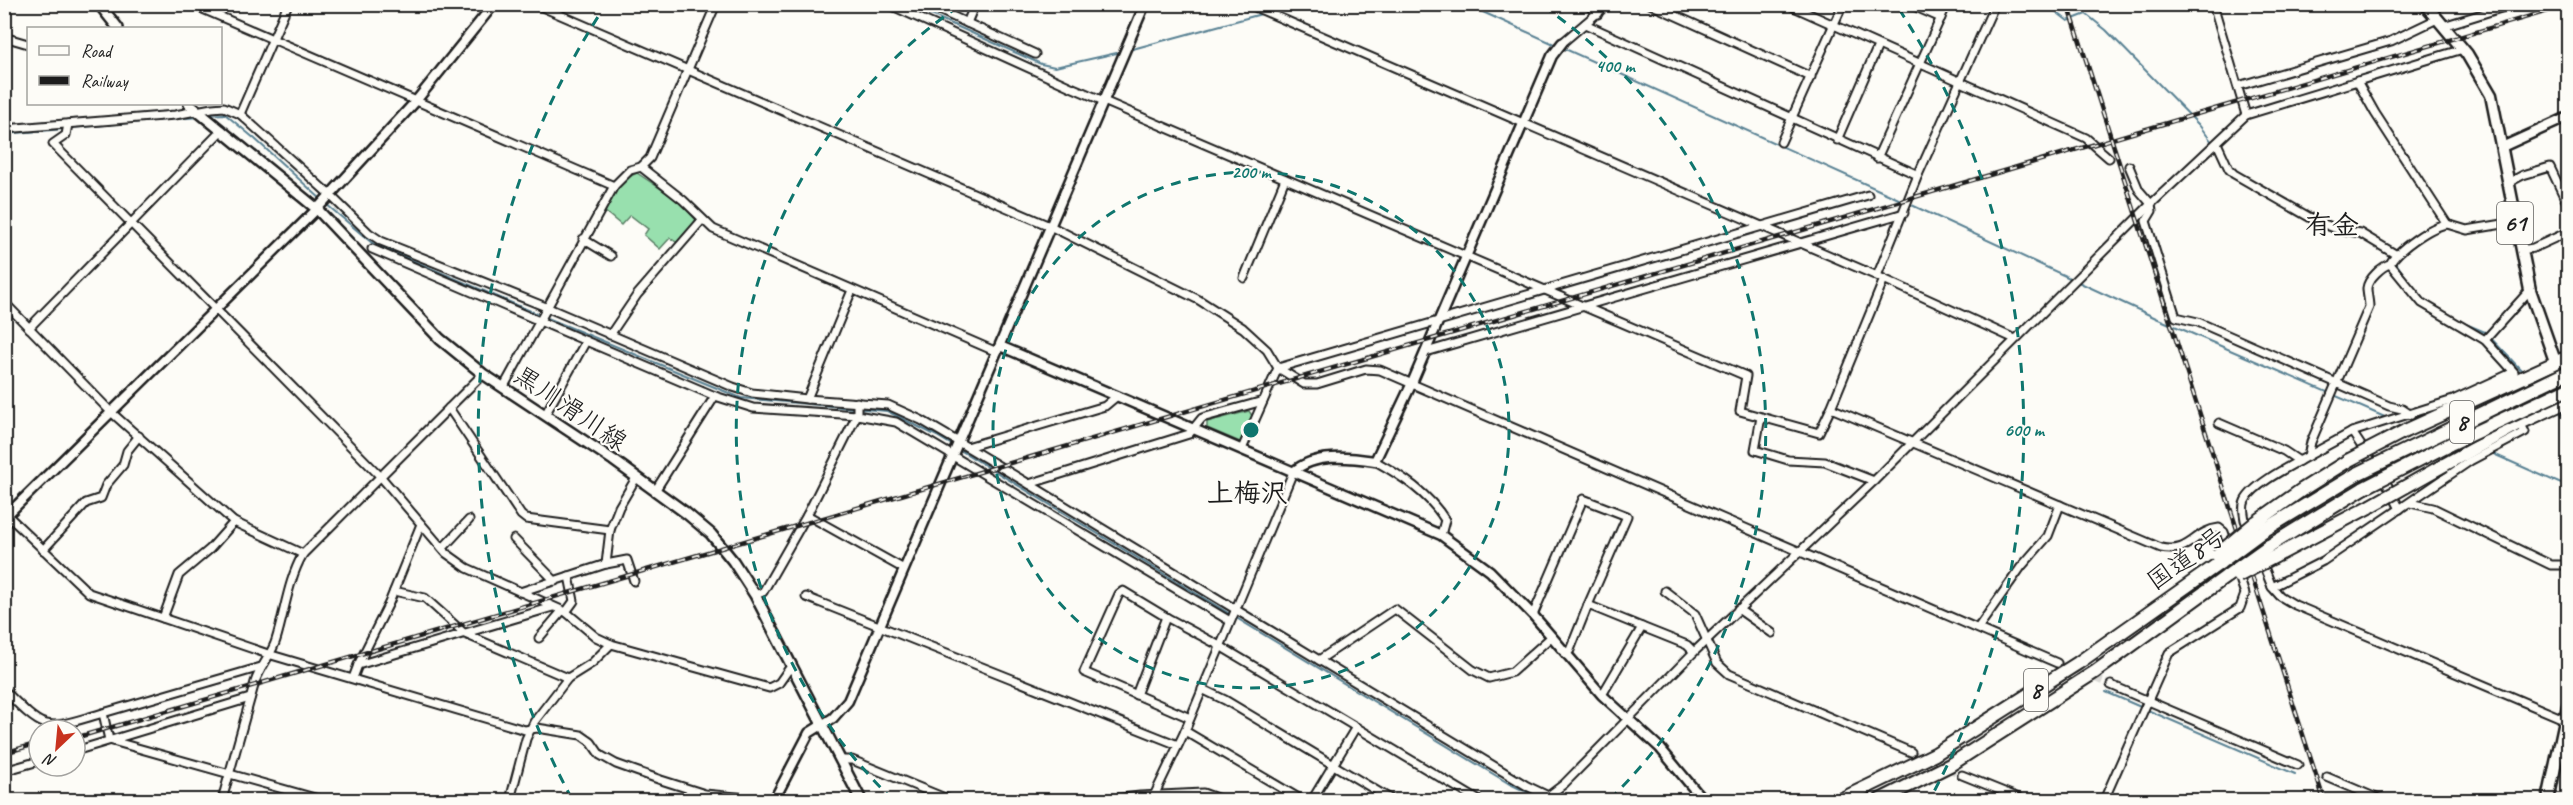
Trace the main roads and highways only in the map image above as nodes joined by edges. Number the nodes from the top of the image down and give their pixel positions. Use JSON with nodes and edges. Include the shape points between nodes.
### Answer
{"nodes":[{"id":1,"x":99,"y":4,"type":"edge"},
{"id":2,"x":2425,"y":4,"type":"edge"},
{"id":3,"x":115,"y":27,"type":"edge"},
{"id":4,"x":190,"y":105,"type":"edge"},
{"id":5,"x":2568,"y":357,"type":"edge"},
{"id":6,"x":2555,"y":364,"type":"junction"},
{"id":7,"x":2568,"y":372,"type":"edge"},
{"id":8,"x":2568,"y":389,"type":"edge"},
{"id":9,"x":2568,"y":400,"type":"edge"},
{"id":10,"x":2259,"y":527,"type":"junction"},
{"id":11,"x":2271,"y":551,"type":"junction"},
{"id":12,"x":2568,"y":706,"type":"edge"},
{"id":13,"x":2567,"y":721,"type":"edge"},
{"id":14,"x":861,"y":801,"type":"edge"},
{"id":15,"x":1840,"y":801,"type":"edge"},
{"id":16,"x":1880,"y":801,"type":"edge"},
{"id":17,"x":2548,"y":801,"type":"edge"}],
"edges":[{"from":1,"to":3,"type":"main road"},
{"from":2,"to":6,"type":"main road","number":"61","via":[[2463,49],[2491,95],[2520,250]]},
{"from":4,"to":14,"type":"main road","name":"黒川滑川線","via":[[317,209],[440,339],[483,374],[655,491],[711,534],[755,595]]},
{"from":5,"to":6,"type":"highway","number":"8"},
{"from":6,"to":9,"type":"main road","number":"61"},
{"from":6,"to":10,"type":"highway","number":"8","bridge":true,"via":[[2504,382],[2349,460]]},
{"from":7,"to":10,"type":"highway","name":"国道8号","number":"8","bridge":true,"via":[[2357,474]]},
{"from":8,"to":11,"type":"highway","name":"国道8号","number":"8","bridge":true,"via":[[2364,488]]},
{"from":9,"to":11,"type":"highway","number":"8","bridge":true,"via":[[2371,506]]},
{"from":10,"to":15,"type":"highway","name":"国道8号","number":"8","bridge":true,"via":[[2078,663],[1935,754]]},
{"from":11,"to":16,"type":"highway","name":"国道8号","number":"8","bridge":true,"via":[[2200,596],[2095,672],[1950,765]]},
{"from":12,"to":13,"type":"main road"},
{"from":13,"to":17,"type":"main road"}]}
